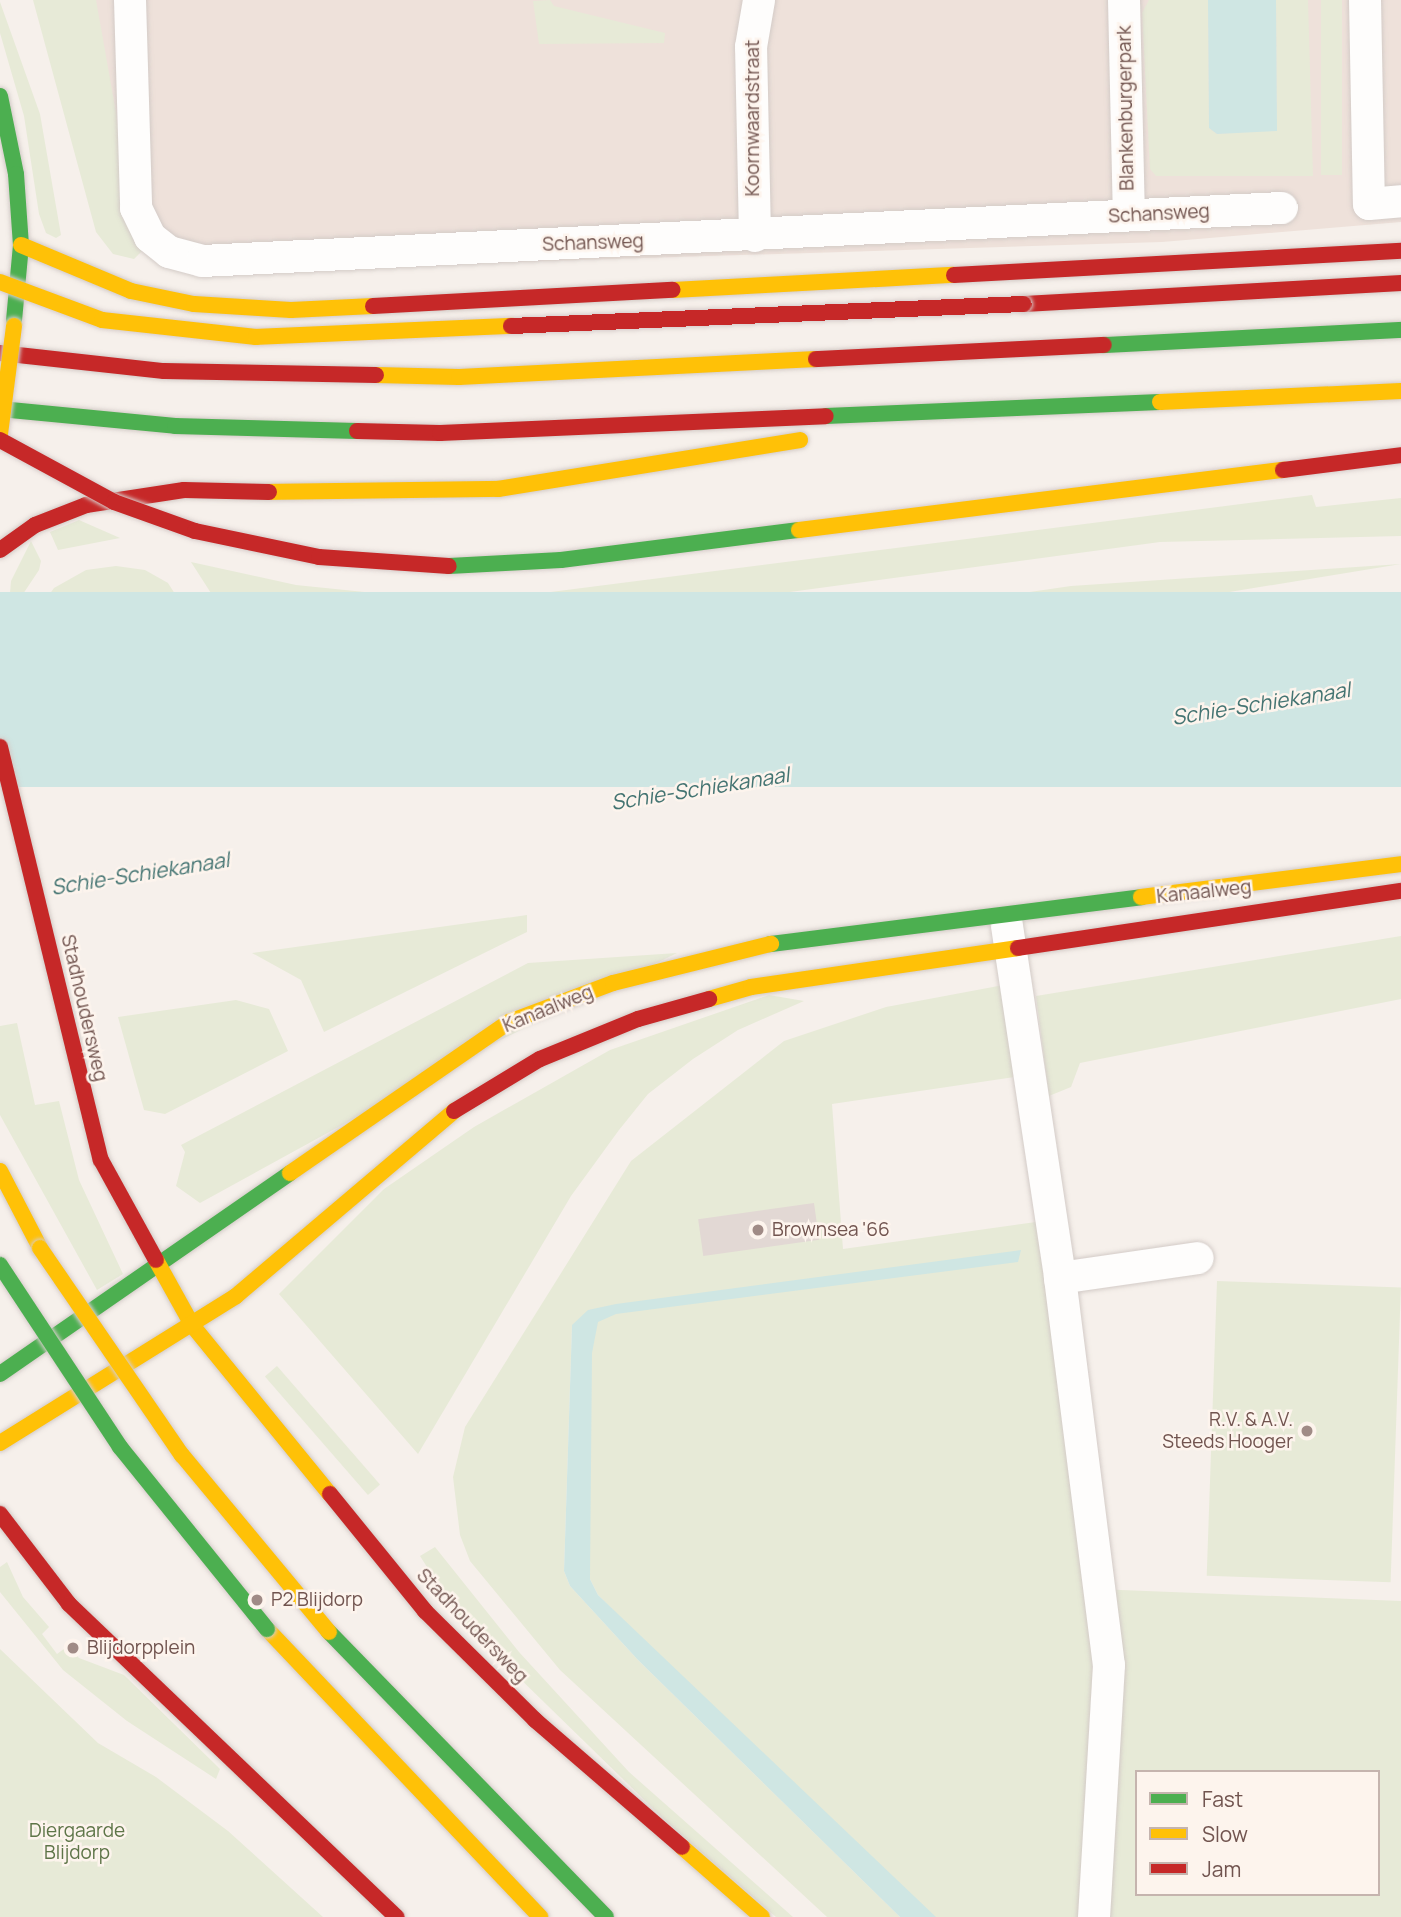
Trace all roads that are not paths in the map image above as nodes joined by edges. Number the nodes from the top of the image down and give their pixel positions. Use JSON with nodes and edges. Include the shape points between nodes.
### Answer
{"nodes":[{"id":1,"x":130,"y":0,"type":"edge"},
{"id":2,"x":759,"y":0,"type":"edge"},
{"id":3,"x":1124,"y":0,"type":"edge"},
{"id":4,"x":1365,"y":0,"type":"edge"},
{"id":5,"x":0,"y":96,"type":"edge"},
{"id":6,"x":1401,"y":201,"type":"edge"},
{"id":7,"x":1282,"y":208,"type":"dead end"},
{"id":8,"x":1129,"y":215,"type":"junction"},
{"id":9,"x":755,"y":236,"type":"junction"},
{"id":10,"x":21,"y":245,"type":"junction"},
{"id":11,"x":1401,"y":251,"type":"edge"},
{"id":12,"x":0,"y":282,"type":"edge"},
{"id":13,"x":1401,"y":283,"type":"edge"},
{"id":14,"x":1401,"y":331,"type":"edge"},
{"id":15,"x":0,"y":353,"type":"edge"},
{"id":16,"x":1401,"y":391,"type":"edge"},
{"id":17,"x":0,"y":409,"type":"edge"},
{"id":18,"x":946,"y":415,"type":"junction"},
{"id":19,"x":0,"y":434,"type":"edge"},
{"id":20,"x":0,"y":440,"type":"edge"},
{"id":21,"x":1401,"y":455,"type":"edge"},
{"id":22,"x":0,"y":550,"type":"edge"},
{"id":23,"x":0,"y":747,"type":"edge"},
{"id":24,"x":1401,"y":864,"type":"edge"},
{"id":25,"x":1401,"y":891,"type":"edge"},
{"id":26,"x":1005,"y":913,"type":"junction"},
{"id":27,"x":1011,"y":953,"type":"junction"},
{"id":28,"x":0,"y":1171,"type":"edge"},
{"id":29,"x":1198,"y":1258,"type":"dead end"},
{"id":30,"x":0,"y":1265,"type":"edge"},
{"id":31,"x":157,"y":1267,"type":"junction"},
{"id":32,"x":1060,"y":1278,"type":"junction"},
{"id":33,"x":192,"y":1325,"type":"junction"},
{"id":34,"x":0,"y":1374,"type":"edge"},
{"id":35,"x":0,"y":1443,"type":"edge"},
{"id":36,"x":0,"y":1514,"type":"edge"},
{"id":37,"x":397,"y":1917,"type":"edge"},
{"id":38,"x":540,"y":1917,"type":"edge"},
{"id":39,"x":606,"y":1917,"type":"edge"},
{"id":40,"x":762,"y":1917,"type":"edge"},
{"id":41,"x":1094,"y":1917,"type":"edge"}],
"edges":[{"from":1,"to":9,"type":"street","name":"Schansweg","via":[[136,208],[150,237],[169,252],[202,261]]},
{"from":2,"to":9,"type":"street","name":"Koornwaardstraat","via":[[751,47]]},
{"from":3,"to":8,"type":"street","name":"Blankenburgerpark"},
{"from":4,"to":6,"type":"street","via":[[1369,204]]},
{"from":5,"to":10,"type":"main road","via":[[16,174]]},
{"from":7,"to":8,"type":"street","name":"Schansweg"},
{"from":8,"to":9,"type":"street","name":"Schansweg"},
{"from":10,"to":11,"type":"main road","via":[[131,291],[194,304],[291,310]]},
{"from":10,"to":19,"type":"main road","bridge":true},
{"from":12,"to":13,"type":"main road","bridge":true,"via":[[102,320],[256,337]]},
{"from":14,"to":15,"type":"main road","via":[[459,377],[190,372]]},
{"from":16,"to":18,"type":"main road"},
{"from":17,"to":18,"type":"main road","via":[[175,426],[440,433]]},
{"from":18,"to":22,"type":"main road","via":[[498,489],[365,494],[184,490],[86,505],[35,525]]},
{"from":20,"to":21,"type":"main road","bridge":true,"via":[[114,502],[195,531],[319,557],[435,567],[561,560]]},
{"from":23,"to":31,"type":"main road","name":"Stadhoudersweg","via":[[102,1160]]},
{"from":24,"to":26,"type":"main road","name":"Kanaalweg"},
{"from":25,"to":27,"type":"main road","name":"Kanaalweg"},
{"from":26,"to":27,"type":"street"},
{"from":26,"to":31,"type":"main road","name":"Kanaalweg","via":[[740,948],[613,983],[509,1022]]},
{"from":27,"to":32,"type":"street"},
{"from":27,"to":33,"type":"main road","name":"Kanaalweg","via":[[751,987],[638,1019],[540,1059],[454,1111],[236,1296]]},
{"from":28,"to":39,"type":"main road","bridge":true,"via":[[40,1248],[103,1346],[199,1476],[385,1695]]},
{"from":29,"to":32,"type":"street"},
{"from":30,"to":38,"type":"main road","bridge":true,"via":[[120,1447],[267,1629]]},
{"from":31,"to":33,"type":"main road","name":"Stadhoudersweg"},
{"from":31,"to":34,"type":"main road"},
{"from":32,"to":41,"type":"street","via":[[1110,1665]]},
{"from":33,"to":35,"type":"main road"},
{"from":33,"to":40,"type":"main road","name":"Stadhoudersweg","via":[[425,1611],[535,1720]]},
{"from":36,"to":37,"type":"main road","via":[[69,1604]]}]}
